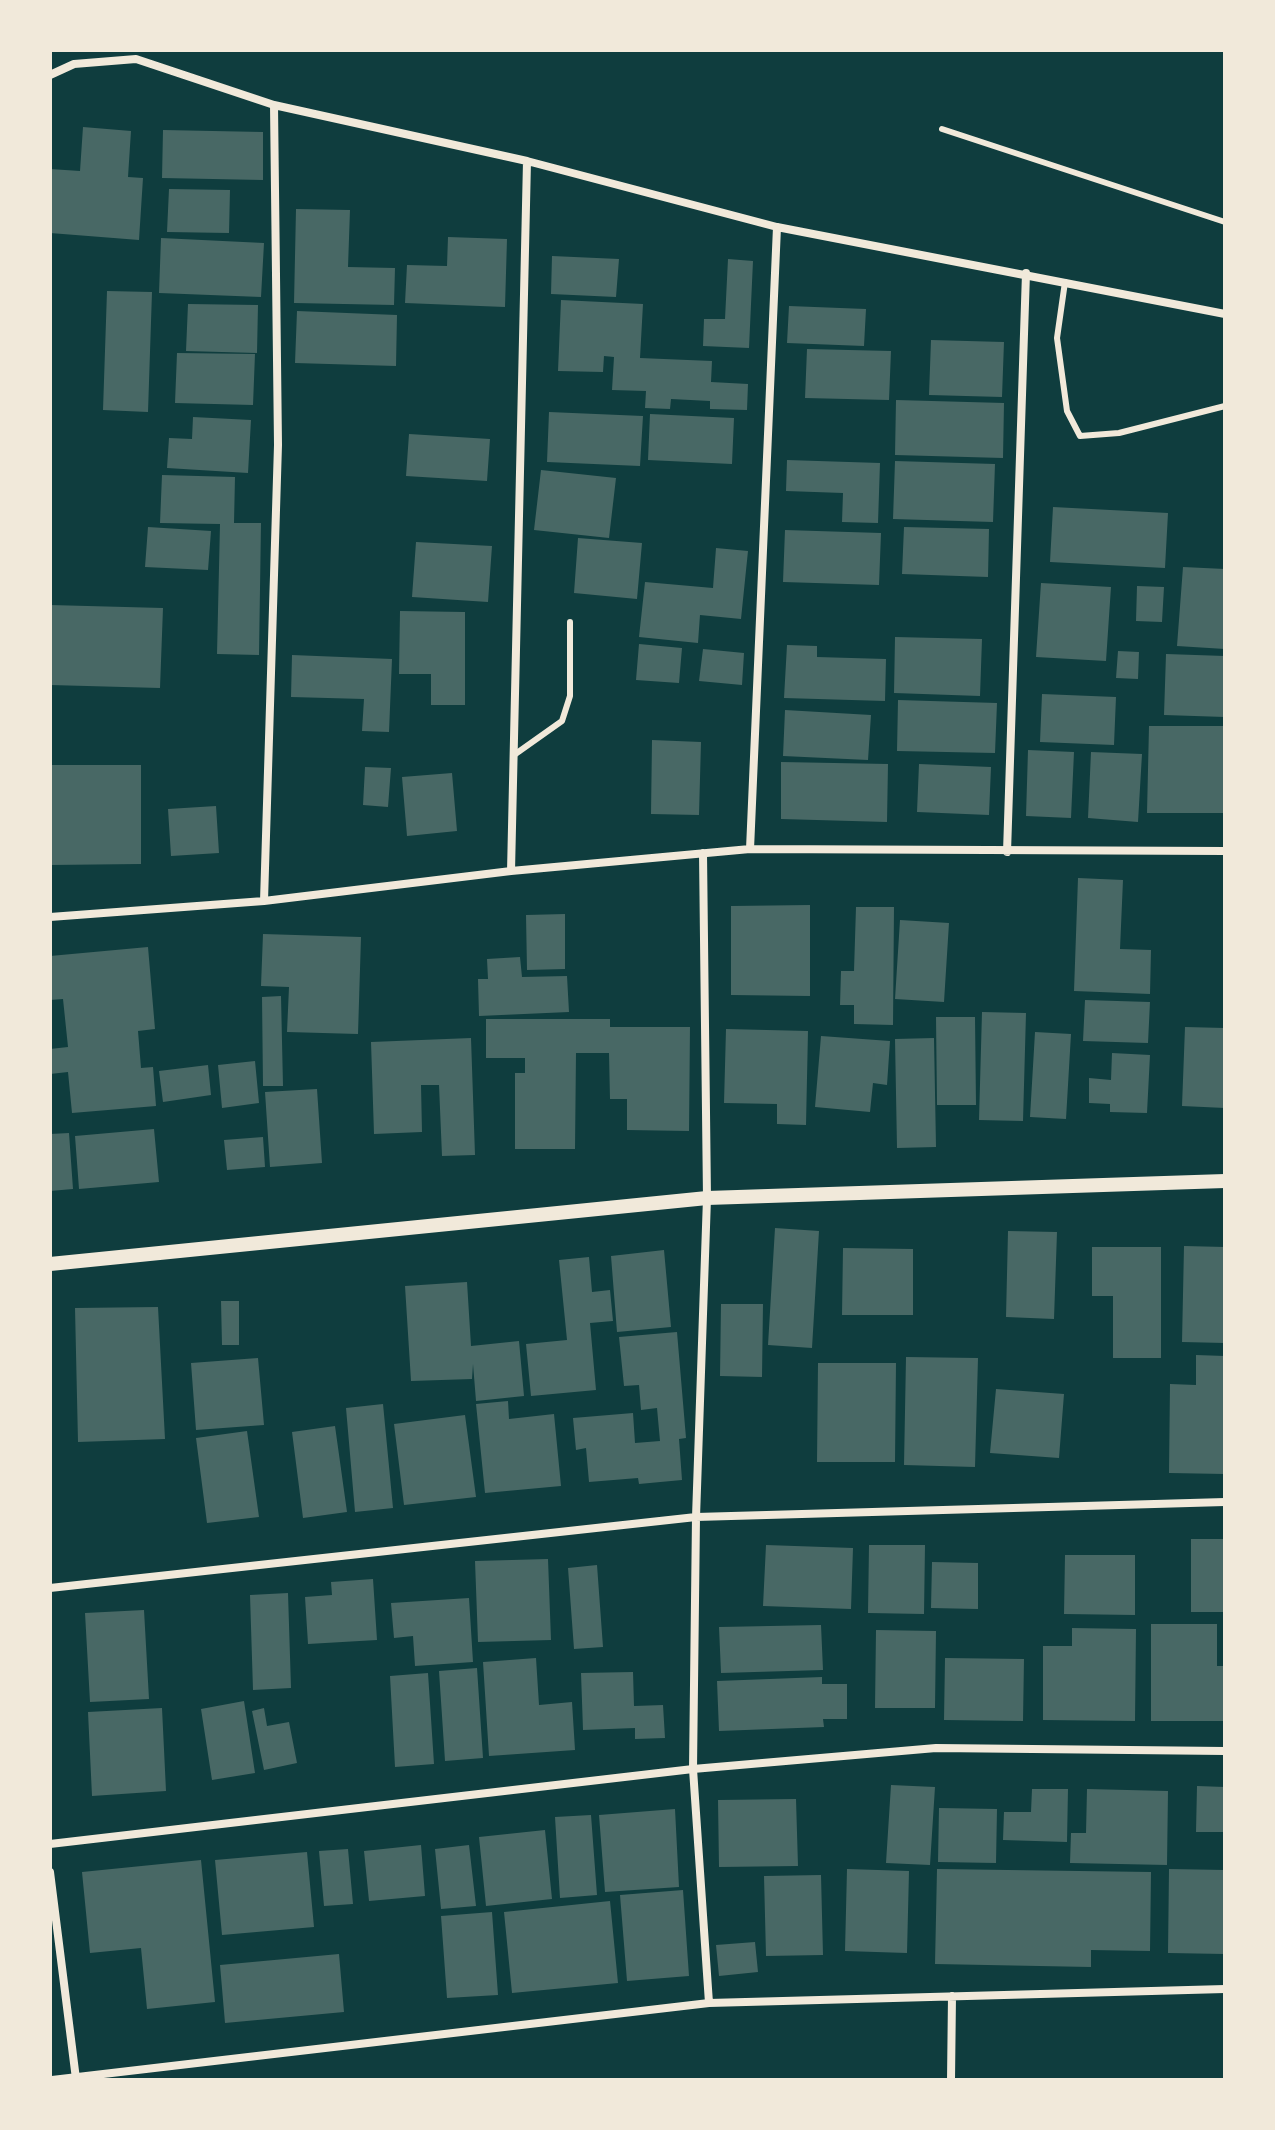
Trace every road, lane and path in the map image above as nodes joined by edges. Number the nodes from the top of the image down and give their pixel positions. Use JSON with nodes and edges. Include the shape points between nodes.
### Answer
{"nodes":[{"id":1,"x":50,"y":75,"type":"edge"},
{"id":2,"x":274,"y":105,"type":"junction"},
{"id":3,"x":942,"y":129,"type":"dead end"},
{"id":4,"x":527,"y":161,"type":"junction"},
{"id":5,"x":1225,"y":222,"type":"edge"},
{"id":6,"x":777,"y":227,"type":"junction"},
{"id":7,"x":1026,"y":273,"type":"junction"},
{"id":8,"x":1065,"y":282,"type":"junction"},
{"id":9,"x":1225,"y":314,"type":"edge"},
{"id":10,"x":1225,"y":406,"type":"edge"},
{"id":11,"x":570,"y":622,"type":"dead end"},
{"id":12,"x":514,"y":755,"type":"junction"},
{"id":13,"x":750,"y":849,"type":"junction"},
{"id":14,"x":1225,"y":851,"type":"edge"},
{"id":15,"x":1007,"y":852,"type":"junction"},
{"id":16,"x":703,"y":853,"type":"junction"},
{"id":17,"x":511,"y":871,"type":"junction"},
{"id":18,"x":264,"y":901,"type":"junction"},
{"id":19,"x":50,"y":917,"type":"edge"},
{"id":20,"x":1225,"y":1181,"type":"edge"},
{"id":21,"x":707,"y":1198,"type":"junction"},
{"id":22,"x":50,"y":1264,"type":"edge"},
{"id":23,"x":1225,"y":1502,"type":"edge"},
{"id":24,"x":696,"y":1517,"type":"junction"},
{"id":25,"x":50,"y":1588,"type":"edge"},
{"id":26,"x":1225,"y":1751,"type":"edge"},
{"id":27,"x":693,"y":1769,"type":"junction"},
{"id":28,"x":50,"y":1844,"type":"edge"},
{"id":29,"x":50,"y":1872,"type":"edge"},
{"id":30,"x":1225,"y":1989,"type":"edge"},
{"id":31,"x":952,"y":1996,"type":"junction"},
{"id":32,"x":709,"y":2003,"type":"junction"},
{"id":33,"x":76,"y":2078,"type":"edge"},
{"id":34,"x":52,"y":2080,"type":"edge"},
{"id":35,"x":951,"y":2080,"type":"edge"}],
"edges":[{"from":1,"to":2,"type":"street","via":[[74,64],[136,59]]},
{"from":2,"to":4,"type":"street"},
{"from":2,"to":18,"type":"street","via":[[278,445]]},
{"from":3,"to":5,"type":"lane"},
{"from":4,"to":6,"type":"street"},
{"from":4,"to":12,"type":"street"},
{"from":6,"to":7,"type":"street"},
{"from":6,"to":13,"type":"street"},
{"from":7,"to":8,"type":"street"},
{"from":7,"to":15,"type":"street"},
{"from":8,"to":9,"type":"street"},
{"from":8,"to":10,"type":"lane","via":[[1057,338],[1067,411],[1080,436],[1119,433]]},
{"from":11,"to":12,"type":"lane","via":[[570,696],[562,721]]},
{"from":12,"to":17,"type":"street"},
{"from":13,"to":15,"type":"street"},
{"from":13,"to":16,"type":"street"},
{"from":14,"to":15,"type":"street"},
{"from":16,"to":17,"type":"street"},
{"from":16,"to":21,"type":"street"},
{"from":17,"to":18,"type":"street"},
{"from":18,"to":19,"type":"street"},
{"from":20,"to":21,"type":"street"},
{"from":21,"to":22,"type":"street"},
{"from":21,"to":24,"type":"street"},
{"from":23,"to":24,"type":"street"},
{"from":24,"to":25,"type":"street"},
{"from":24,"to":27,"type":"street"},
{"from":26,"to":27,"type":"street","via":[[936,1748]]},
{"from":27,"to":28,"type":"street"},
{"from":27,"to":32,"type":"street"},
{"from":29,"to":33,"type":"street"},
{"from":30,"to":31,"type":"street"},
{"from":31,"to":32,"type":"street"},
{"from":31,"to":35,"type":"street"},
{"from":32,"to":33,"type":"street"},
{"from":33,"to":34,"type":"street"}]}
